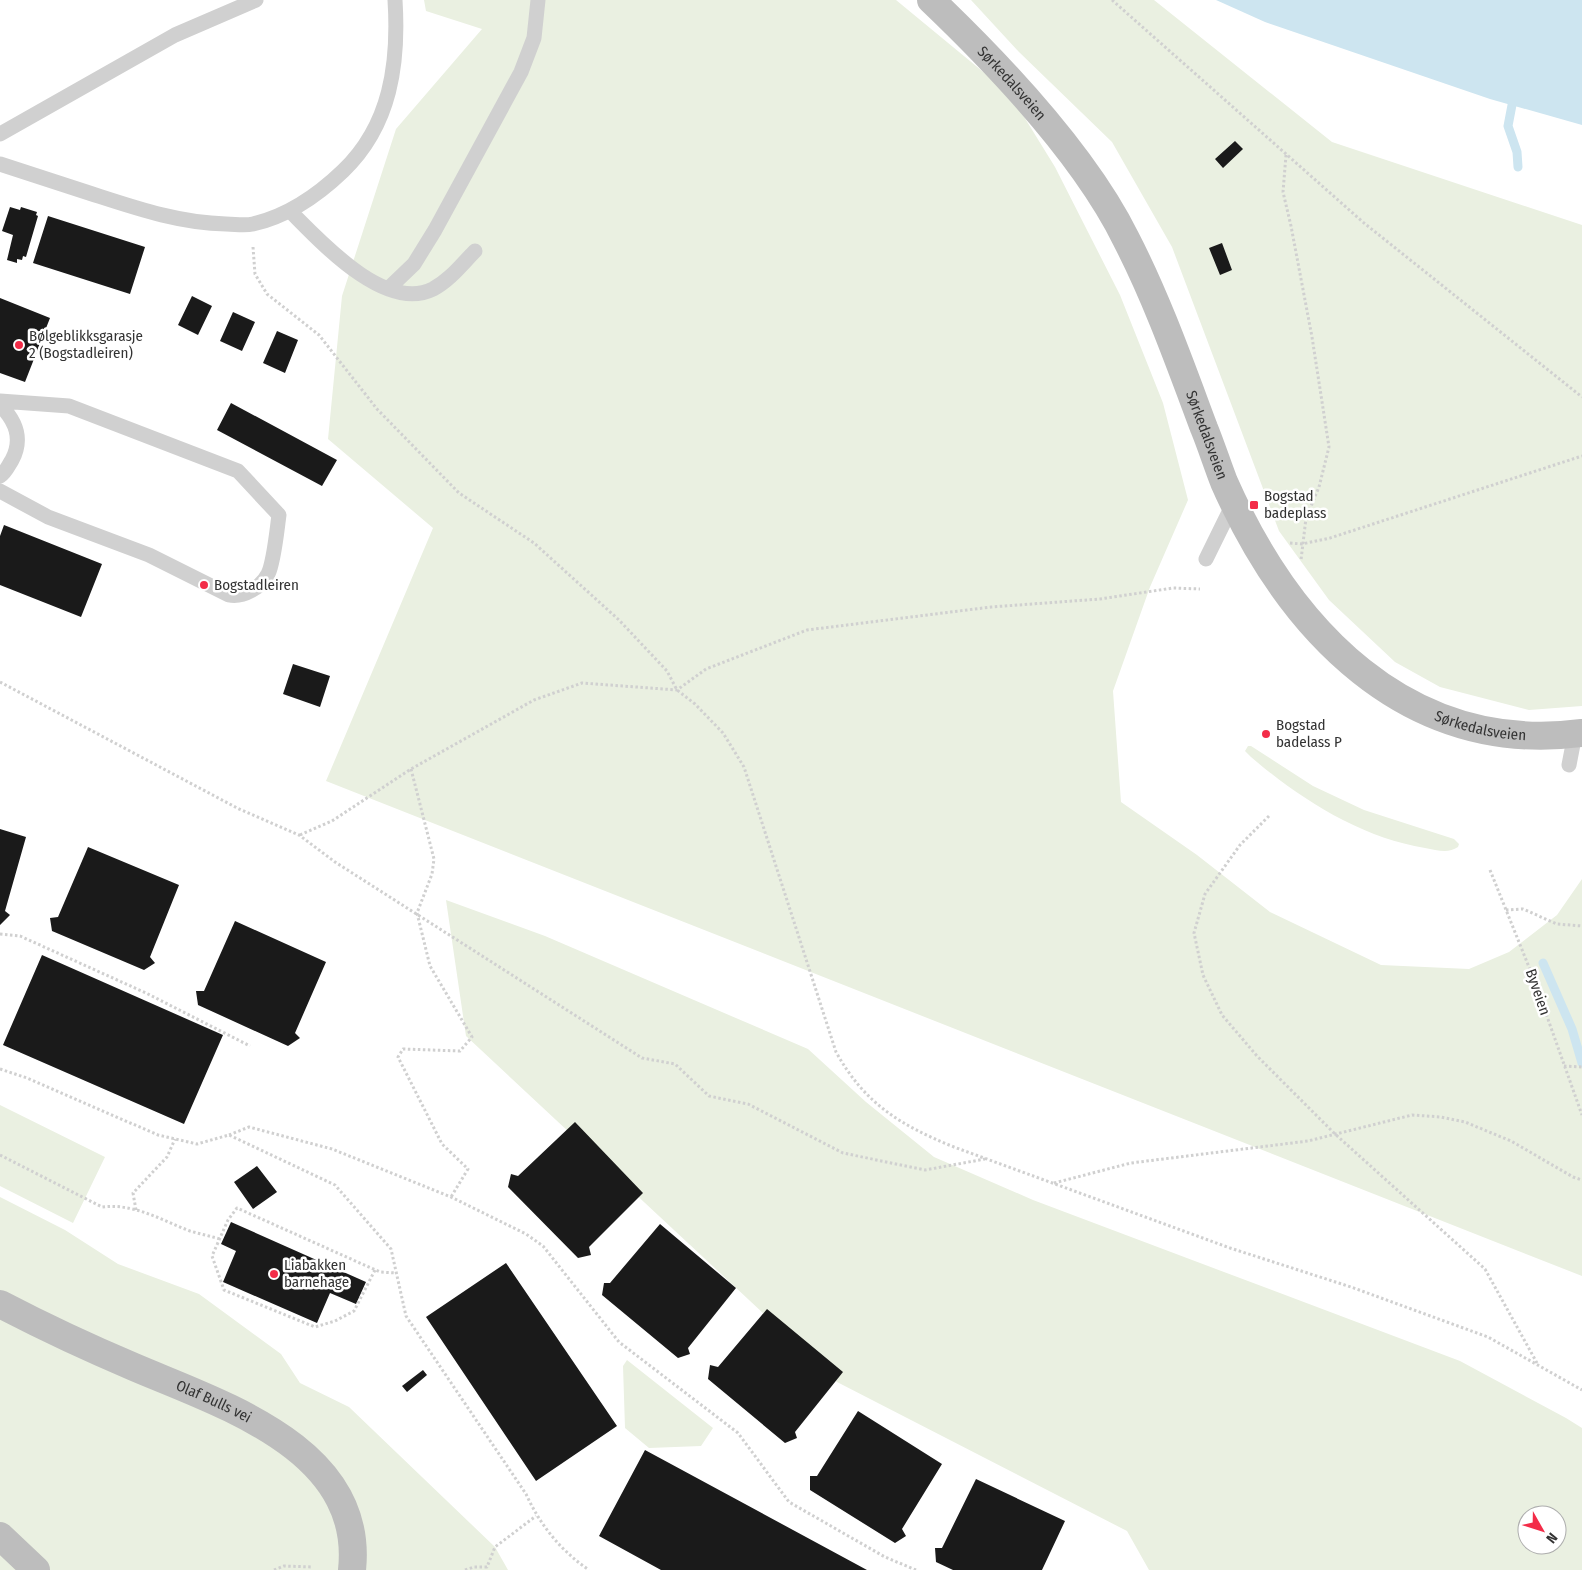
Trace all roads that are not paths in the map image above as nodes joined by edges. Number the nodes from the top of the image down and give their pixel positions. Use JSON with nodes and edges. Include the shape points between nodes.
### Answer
{"nodes":[{"id":1,"x":256,"y":0,"type":"edge"},
{"id":2,"x":393,"y":0,"type":"edge"},
{"id":3,"x":538,"y":0,"type":"edge"},
{"id":4,"x":931,"y":0,"type":"edge"},
{"id":5,"x":0,"y":134,"type":"edge"},
{"id":6,"x":0,"y":164,"type":"edge"},
{"id":7,"x":290,"y":211,"type":"junction"},
{"id":8,"x":475,"y":250,"type":"dead end"},
{"id":9,"x":389,"y":288,"type":"junction"},
{"id":10,"x":0,"y":401,"type":"edge"},
{"id":11,"x":0,"y":405,"type":"edge"},
{"id":12,"x":0,"y":476,"type":"edge"},
{"id":13,"x":0,"y":491,"type":"edge"},
{"id":14,"x":1234,"y":502,"type":"junction"},
{"id":15,"x":1206,"y":559,"type":"dead end"},
{"id":16,"x":1579,"y":733,"type":"edge"},
{"id":17,"x":1569,"y":765,"type":"dead end"},
{"id":18,"x":0,"y":1304,"type":"edge"},
{"id":19,"x":0,"y":1536,"type":"edge"},
{"id":20,"x":36,"y":1570,"type":"edge"},
{"id":21,"x":352,"y":1570,"type":"edge"}],
"edges":[{"from":1,"to":5,"type":"lane","via":[[175,35]]},
{"from":2,"to":7,"type":"lane","via":[[394,73],[372,135],[350,165],[332,182]]},
{"from":3,"to":9,"type":"lane","via":[[534,38],[521,72],[435,230],[414,264]]},
{"from":4,"to":14,"type":"street","name":"Sørkedalsveien","via":[[1013,85],[1098,192],[1126,237]]},
{"from":6,"to":7,"type":"lane","via":[[152,214],[206,224],[250,224]]},
{"from":7,"to":9,"type":"lane","via":[[355,272]]},
{"from":8,"to":9,"type":"lane","via":[[446,281],[431,290],[411,294]]},
{"from":10,"to":13,"type":"lane","via":[[69,406],[238,470],[280,515],[269,574],[247,594],[229,594],[150,556],[48,517]]},
{"from":11,"to":12,"type":"lane","via":[[10,415],[18,435],[14,455]]},
{"from":14,"to":15,"type":"lane"},
{"from":14,"to":16,"type":"street","name":"Sørkedalsveien","via":[[1282,586],[1307,618],[1357,669],[1404,700],[1437,716],[1472,727],[1540,735]]},
{"from":16,"to":17,"type":"lane"},
{"from":18,"to":21,"type":"street","name":"Olaf Bulls vei","via":[[93,1350],[215,1401],[296,1447],[315,1464],[340,1497],[352,1536]]},
{"from":19,"to":20,"type":"street"}]}
